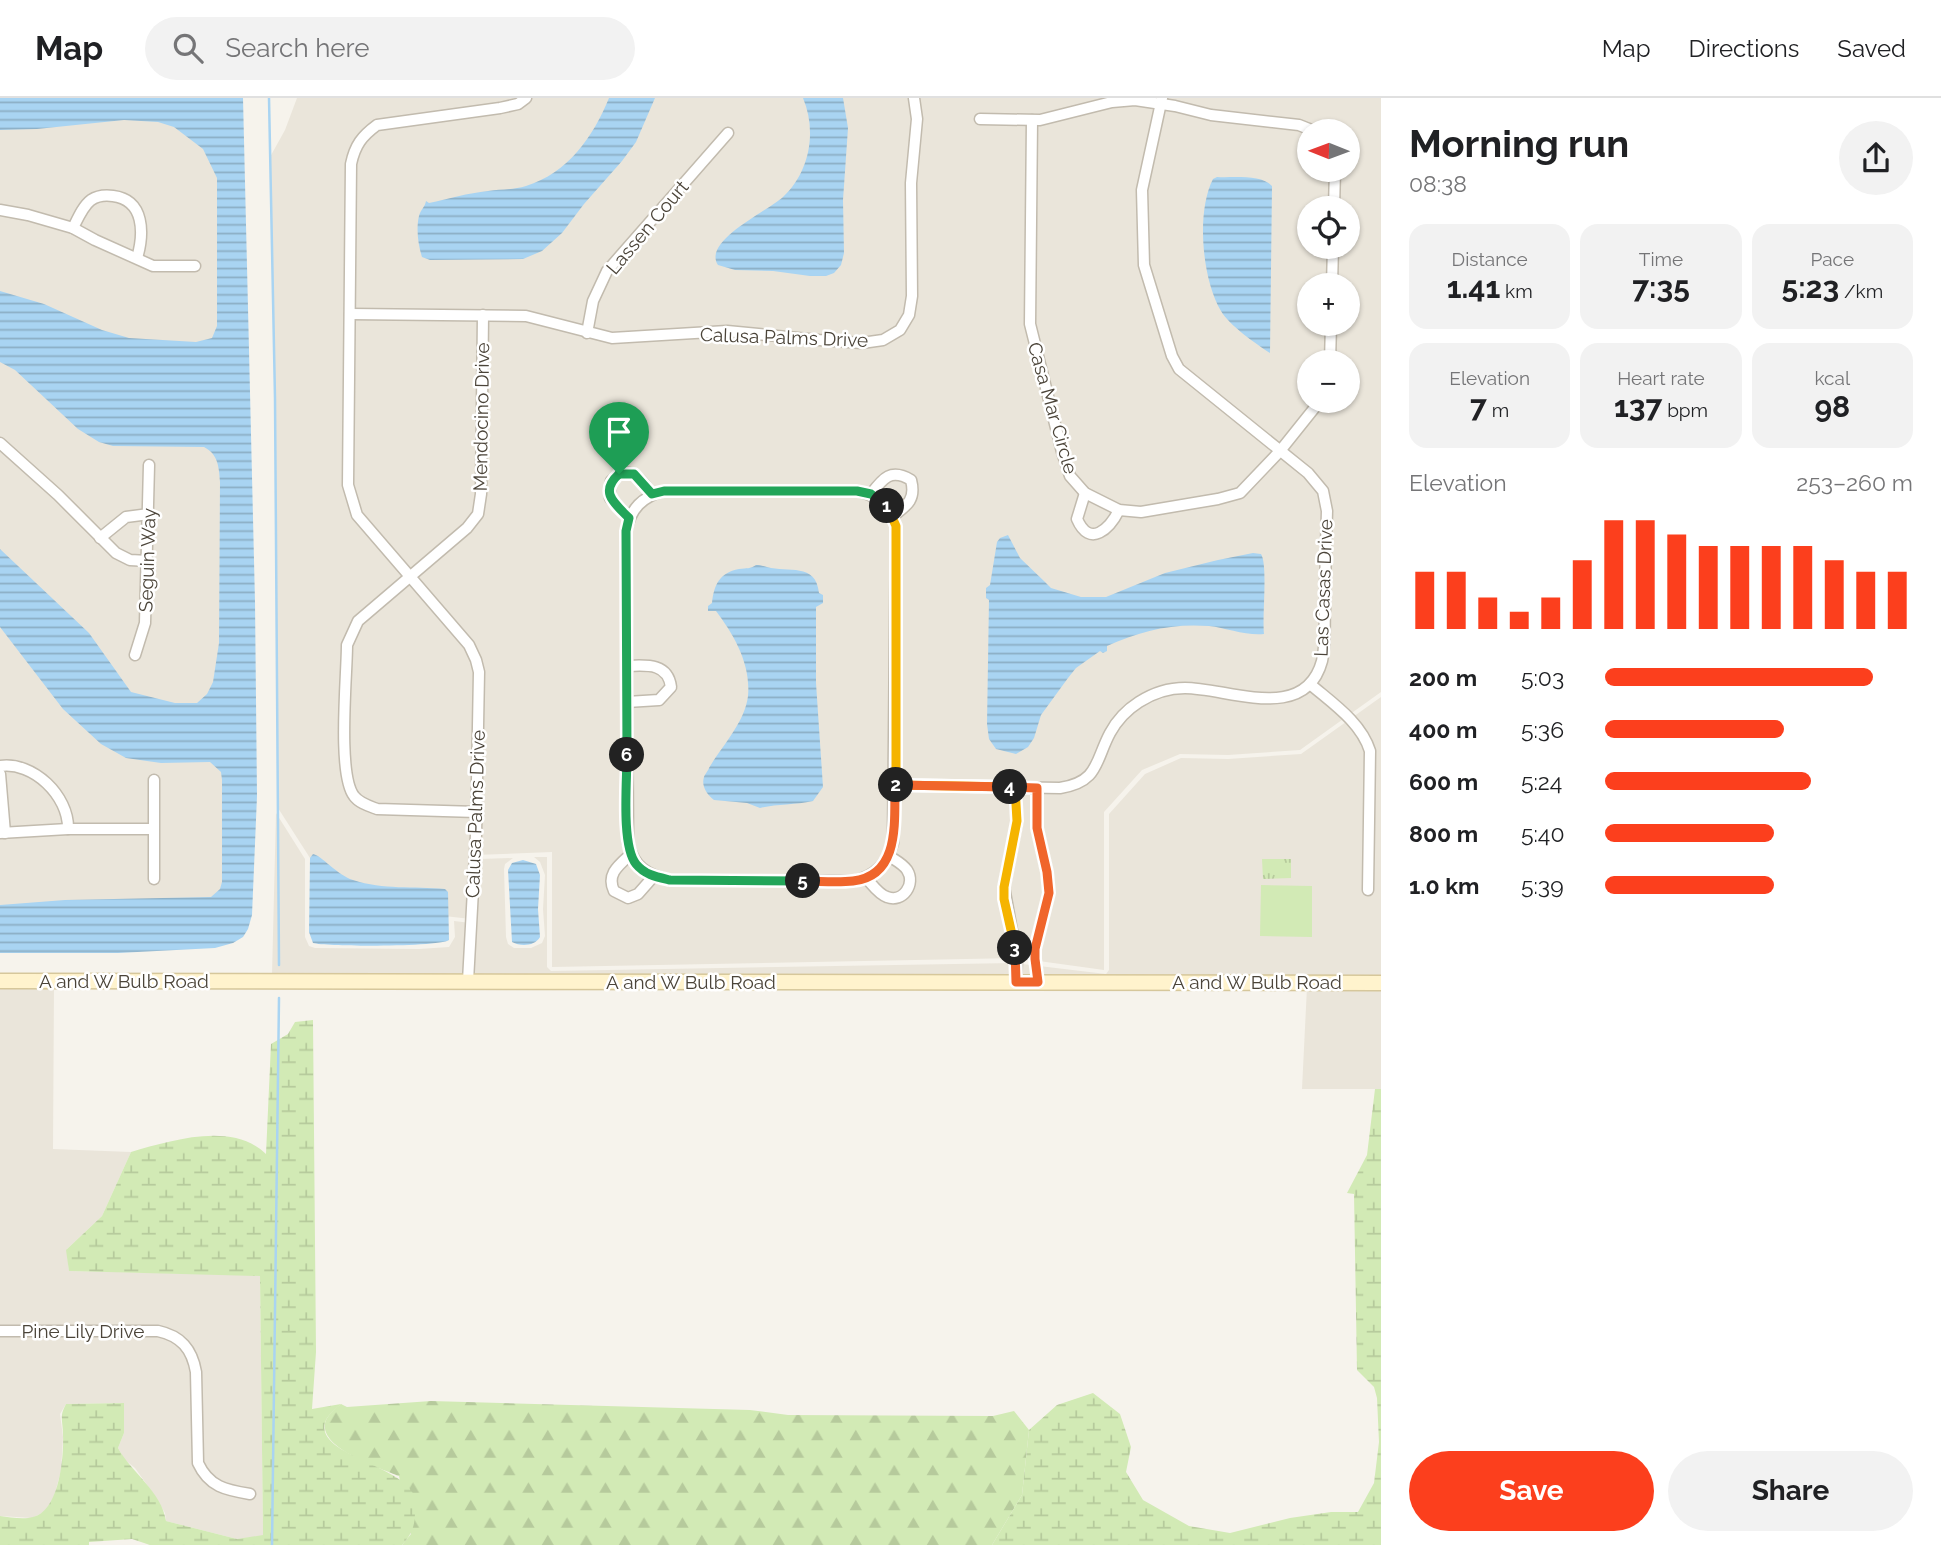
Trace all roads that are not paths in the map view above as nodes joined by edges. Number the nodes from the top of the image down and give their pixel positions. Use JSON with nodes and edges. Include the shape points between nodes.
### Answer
{"nodes":[{"id":1,"x":526,"y":98,"type":"edge"},
{"id":2,"x":914,"y":98,"type":"edge"},
{"id":3,"x":1161,"y":101,"type":"edge"},
{"id":4,"x":980,"y":119,"type":"dead end"},
{"id":5,"x":1032,"y":120,"type":"junction"},
{"id":6,"x":1297,"y":125,"type":"edge"},
{"id":7,"x":728,"y":133,"type":"dead end"},
{"id":8,"x":0,"y":210,"type":"edge"},
{"id":9,"x":73,"y":228,"type":"junction"},
{"id":10,"x":137,"y":258,"type":"junction"},
{"id":11,"x":195,"y":266,"type":"dead end"},
{"id":12,"x":350,"y":314,"type":"junction"},
{"id":13,"x":483,"y":315,"type":"junction"},
{"id":14,"x":587,"y":333,"type":"junction"},
{"id":15,"x":1310,"y":413,"type":"edge"},
{"id":16,"x":0,"y":443,"type":"edge"},
{"id":17,"x":1280,"y":451,"type":"junction"},
{"id":18,"x":149,"y":465,"type":"dead end"},
{"id":19,"x":1085,"y":493,"type":"junction"},
{"id":20,"x":652,"y":494,"type":"junction"},
{"id":21,"x":871,"y":494,"type":"junction"},
{"id":22,"x":1119,"y":510,"type":"junction"},
{"id":23,"x":149,"y":514,"type":"junction"},
{"id":24,"x":892,"y":516,"type":"junction"},
{"id":25,"x":629,"y":518,"type":"junction"},
{"id":26,"x":100,"y":538,"type":"junction"},
{"id":27,"x":148,"y":561,"type":"junction"},
{"id":28,"x":410,"y":576,"type":"junction"},
{"id":29,"x":135,"y":655,"type":"dead end"},
{"id":30,"x":627,"y":666,"type":"junction"},
{"id":31,"x":1310,"y":684,"type":"junction"},
{"id":32,"x":627,"y":702,"type":"junction"},
{"id":33,"x":0,"y":766,"type":"edge"},
{"id":34,"x":0,"y":774,"type":"edge"},
{"id":35,"x":153,"y":780,"type":"dead end"},
{"id":36,"x":895,"y":785,"type":"junction"},
{"id":37,"x":1015,"y":787,"type":"junction"},
{"id":38,"x":1037,"y":788,"type":"junction"},
{"id":39,"x":477,"y":812,"type":"junction"},
{"id":40,"x":68,"y":829,"type":"junction"},
{"id":41,"x":153,"y":829,"type":"junction"},
{"id":42,"x":3,"y":833,"type":"edge"},
{"id":43,"x":631,"y":854,"type":"junction"},
{"id":44,"x":889,"y":856,"type":"junction"},
{"id":45,"x":653,"y":877,"type":"junction"},
{"id":46,"x":866,"y":878,"type":"junction"},
{"id":47,"x":154,"y":879,"type":"dead end"},
{"id":48,"x":1367,"y":890,"type":"dead end"},
{"id":49,"x":0,"y":981,"type":"edge"},
{"id":50,"x":468,"y":981,"type":"junction"},
{"id":51,"x":1016,"y":982,"type":"junction"},
{"id":52,"x":1038,"y":982,"type":"junction"},
{"id":53,"x":1381,"y":983,"type":"edge"},
{"id":54,"x":0,"y":1331,"type":"edge"},
{"id":55,"x":250,"y":1494,"type":"dead end"}],
"edges":[{"from":1,"to":12,"type":"street","name":"Calusa Palms Drive","via":[[500,108],[377,125],[365,134],[351,163]]},
{"from":2,"to":14,"type":"street","name":"Calusa Palms Drive","via":[[912,296],[900,330],[883,340],[862,342],[727,331],[612,338]]},
{"from":3,"to":5,"type":"street","via":[[1125,100]]},
{"from":3,"to":6,"type":"street","via":[[1211,115]]},
{"from":3,"to":17,"type":"street","name":"Las Casas Drive","via":[[1142,190],[1144,265],[1172,356],[1185,375]]},
{"from":4,"to":5,"type":"street"},
{"from":5,"to":19,"type":"street","name":"Casa Mar Circle","via":[[1030,324],[1065,464]]},
{"from":7,"to":14,"type":"street","name":"Lassen Court","via":[[607,271],[593,300]]},
{"from":8,"to":9,"type":"street"},
{"from":9,"to":10,"type":"street"},
{"from":9,"to":10,"type":"street","via":[[89,201],[116,196],[137,212],[142,230]]},
{"from":10,"to":11,"type":"street","via":[[158,267]]},
{"from":12,"to":13,"type":"street","name":"Calusa Palms Drive"},
{"from":12,"to":28,"type":"street","name":"Calusa Palms Drive","via":[[348,485],[357,515]]},
{"from":13,"to":14,"type":"street","name":"Calusa Palms Drive","via":[[526,316]]},
{"from":13,"to":28,"type":"street","name":"Mendocino Drive","via":[[478,514]]},
{"from":15,"to":17,"type":"street","name":"Casa Mar Circle"},
{"from":16,"to":26,"type":"street"},
{"from":17,"to":22,"type":"street","name":"Casa Mar Circle","via":[[1240,493],[1141,512]]},
{"from":17,"to":31,"type":"street","name":"Las Casas Drive","via":[[1317,482],[1326,501],[1324,647],[1319,671]]},
{"from":18,"to":23,"type":"street","name":"Seguin Way"},
{"from":19,"to":22,"type":"street","name":"Casa Mar Circle"},
{"from":19,"to":22,"type":"street","via":[[1077,519],[1087,532],[1103,532]]},
{"from":20,"to":21,"type":"street"},
{"from":20,"to":25,"type":"street"},
{"from":20,"to":25,"type":"street","via":[[630,473],[611,481],[610,498]]},
{"from":21,"to":24,"type":"street"},
{"from":21,"to":24,"type":"street","via":[[890,475],[901,474],[911,480],[911,501]]},
{"from":23,"to":26,"type":"street","via":[[126,517]]},
{"from":23,"to":27,"type":"street","name":"Seguin Way"},
{"from":24,"to":36,"type":"street","via":[[896,526]]},
{"from":25,"to":30,"type":"street"},
{"from":26,"to":27,"type":"street","via":[[130,560]]},
{"from":27,"to":29,"type":"street","name":"Seguin Way","via":[[145,623]]},
{"from":28,"to":39,"type":"street","name":"Calusa Palms Drive","via":[[469,645],[476,660]]},
{"from":28,"to":39,"type":"street","name":"Mendocino Drive","via":[[358,621],[347,645],[348,782],[353,795],[377,809]]},
{"from":30,"to":32,"type":"street"},
{"from":30,"to":32,"type":"street","via":[[662,668],[671,687],[660,699]]},
{"from":31,"to":38,"type":"street","name":"Las Casas Drive","via":[[1275,699],[1194,688],[1158,693],[1122,717],[1091,775],[1072,786]]},
{"from":31,"to":48,"type":"street","via":[[1359,729],[1370,751]]},
{"from":32,"to":43,"type":"street"},
{"from":33,"to":40,"type":"street","via":[[22,767],[45,783],[65,809]]},
{"from":34,"to":42,"type":"street"},
{"from":35,"to":41,"type":"street"},
{"from":36,"to":37,"type":"street","name":"Las Casas Drive"},
{"from":36,"to":44,"type":"street"},
{"from":37,"to":38,"type":"street","name":"Las Casas Drive"},
{"from":37,"to":51,"type":"street","via":[[1017,821],[1004,899],[1017,958]]},
{"from":38,"to":52,"type":"street","via":[[1037,828],[1049,893],[1035,949]]},
{"from":39,"to":50,"type":"street","name":"Calusa Palms Drive"},
{"from":40,"to":41,"type":"street"},
{"from":40,"to":42,"type":"street"},
{"from":41,"to":47,"type":"street"},
{"from":43,"to":45,"type":"street"},
{"from":43,"to":45,"type":"street","via":[[612,874],[614,891],[628,898]]},
{"from":44,"to":46,"type":"street"},
{"from":44,"to":46,"type":"street","via":[[907,870],[908,890],[899,897],[888,897]]},
{"from":45,"to":46,"type":"street","via":[[685,881]]},
{"from":49,"to":50,"type":"street","name":"A and W Bulb Road"},
{"from":50,"to":51,"type":"street","name":"A and W Bulb Road"},
{"from":51,"to":52,"type":"street","name":"A and W Bulb Road"},
{"from":52,"to":53,"type":"street","name":"A and W Bulb Road"},
{"from":54,"to":55,"type":"street","name":"Pine Lily Drive","via":[[158,1331],[180,1340],[194,1360],[198,1463],[203,1474],[219,1488]]}]}
